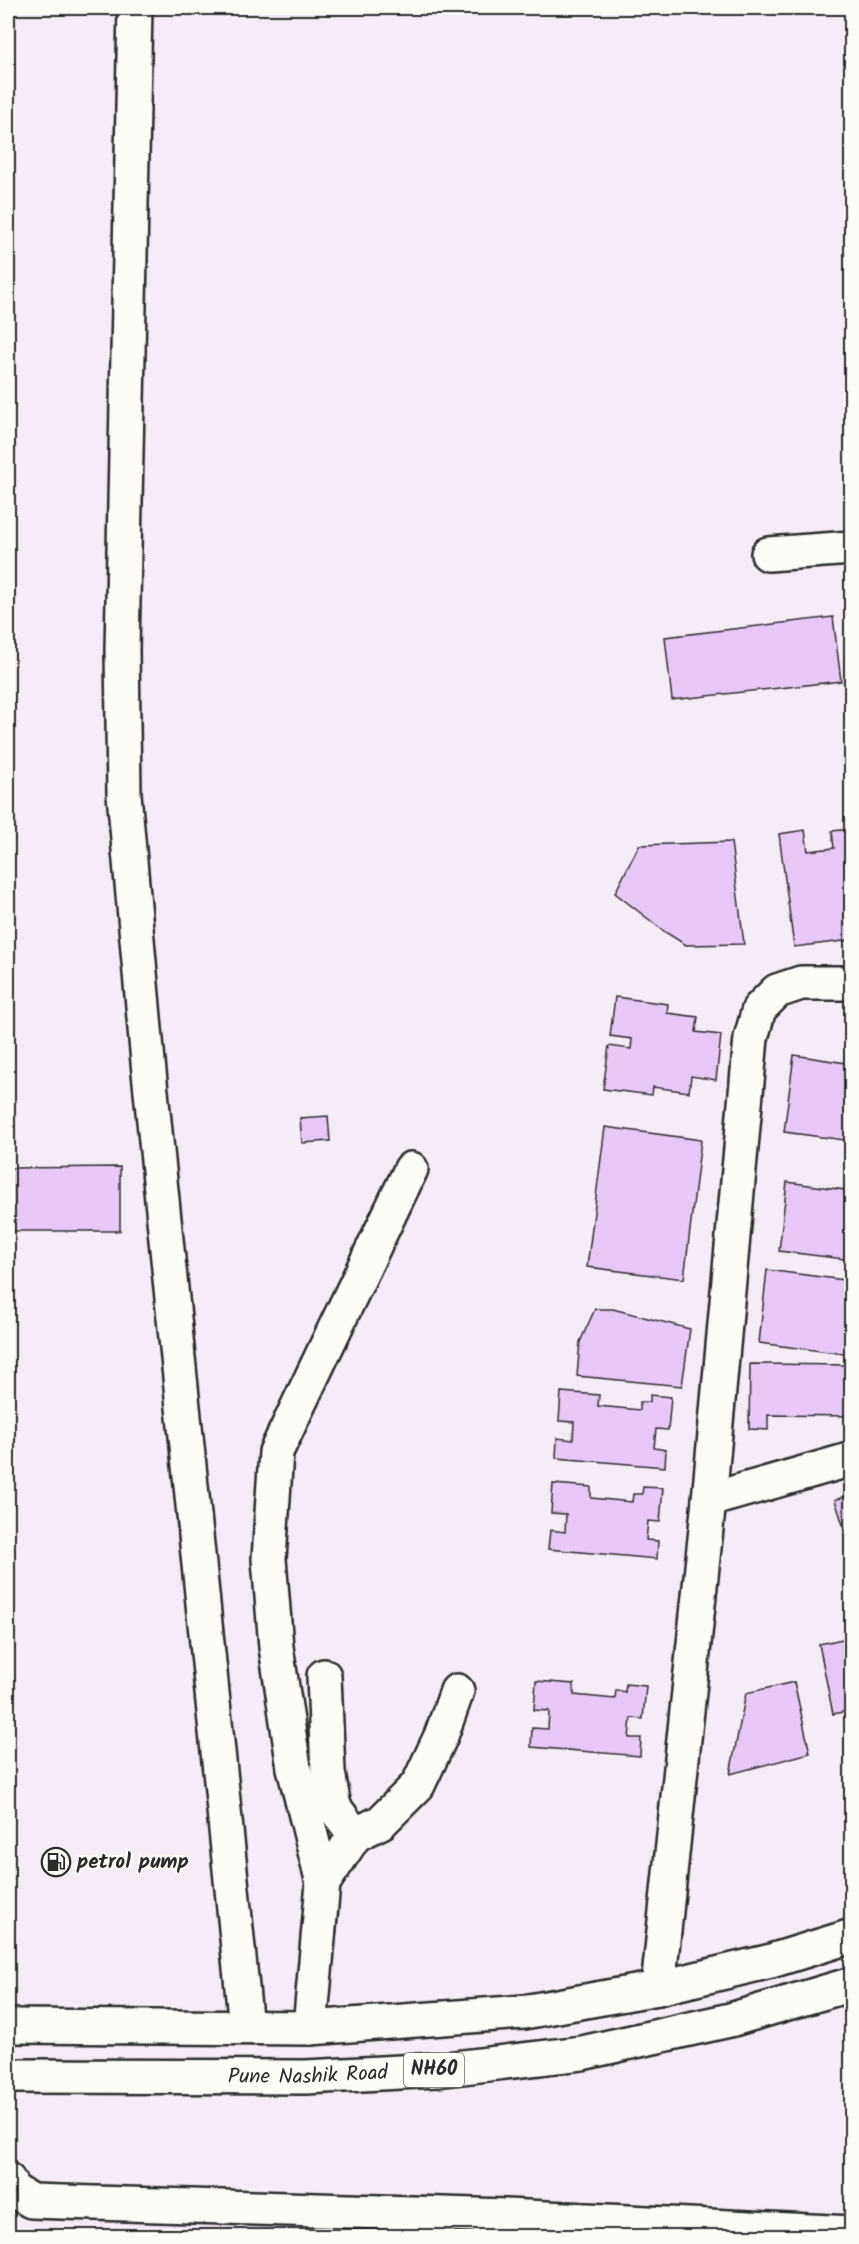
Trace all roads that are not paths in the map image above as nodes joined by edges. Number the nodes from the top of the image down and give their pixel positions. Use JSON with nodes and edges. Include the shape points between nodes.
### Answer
{"nodes":[{"id":1,"x":135,"y":8,"type":"edge"},
{"id":2,"x":852,"y":548,"type":"edge"},
{"id":3,"x":768,"y":554,"type":"dead end"},
{"id":4,"x":852,"y":983,"type":"edge"},
{"id":5,"x":411,"y":1168,"type":"dead end"},
{"id":6,"x":852,"y":1459,"type":"edge"},
{"id":7,"x":709,"y":1500,"type":"junction"},
{"id":8,"x":324,"y":1676,"type":"dead end"},
{"id":9,"x":457,"y":1691,"type":"dead end"},
{"id":10,"x":355,"y":1835,"type":"junction"},
{"id":11,"x":323,"y":1883,"type":"junction"},
{"id":12,"x":852,"y":1936,"type":"edge"},
{"id":13,"x":852,"y":1984,"type":"edge"},
{"id":14,"x":658,"y":1988,"type":"junction"},
{"id":15,"x":8,"y":2026,"type":"edge"},
{"id":16,"x":246,"y":2027,"type":"junction"},
{"id":17,"x":310,"y":2028,"type":"junction"},
{"id":18,"x":8,"y":2076,"type":"edge"},
{"id":19,"x":8,"y":2180,"type":"edge"},
{"id":20,"x":852,"y":2233,"type":"edge"}],
"edges":[{"from":1,"to":16,"type":"main road","via":[[122,650],[124,794]]},
{"from":2,"to":3,"type":"main road"},
{"from":4,"to":7,"type":"main road","via":[[801,983],[777,991],[759,1009],[756,1019],[751,1038]]},
{"from":5,"to":11,"type":"main road","via":[[276,1452],[269,1559],[276,1647],[294,1768]]},
{"from":6,"to":7,"type":"main road"},
{"from":7,"to":14,"type":"main road"},
{"from":8,"to":10,"type":"main road","via":[[327,1761],[334,1807]]},
{"from":9,"to":10,"type":"main road","via":[[418,1785],[381,1822]]},
{"from":10,"to":11,"type":"main road"},
{"from":11,"to":17,"type":"main road"},
{"from":12,"to":14,"type":"main road","via":[[771,1961]]},
{"from":13,"to":18,"type":"main road","name":"Pune Nashik Road","number":"NH60","via":[[730,2020],[582,2052],[437,2070],[306,2077]]},
{"from":14,"to":17,"type":"main road","via":[[524,2012]]},
{"from":15,"to":16,"type":"main road"},
{"from":16,"to":17,"type":"main road"},
{"from":19,"to":20,"type":"main road","via":[[14,2190],[31,2201],[506,2216]]}]}
